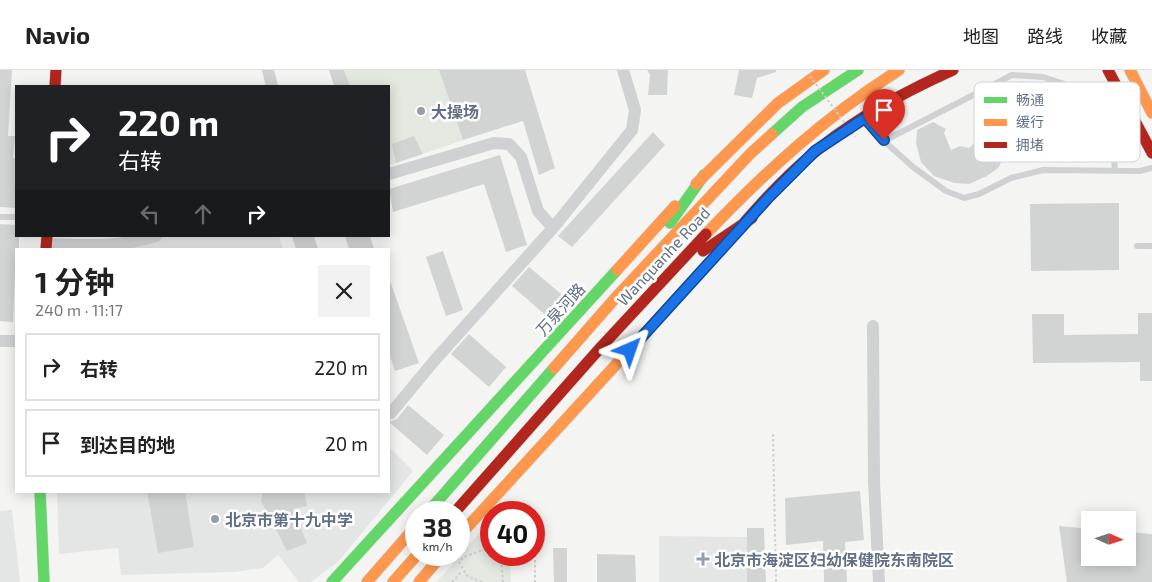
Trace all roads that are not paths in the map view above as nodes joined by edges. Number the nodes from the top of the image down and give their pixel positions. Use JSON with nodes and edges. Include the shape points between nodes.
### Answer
{"nodes":[{"id":1,"x":56,"y":70,"type":"edge"},
{"id":2,"x":268,"y":70,"type":"edge"},
{"id":3,"x":624,"y":70,"type":"edge"},
{"id":4,"x":824,"y":70,"type":"edge"},
{"id":5,"x":858,"y":70,"type":"edge"},
{"id":6,"x":899,"y":70,"type":"edge"},
{"id":7,"x":953,"y":70,"type":"edge"},
{"id":8,"x":1108,"y":70,"type":"edge"},
{"id":9,"x":1130,"y":70,"type":"edge"},
{"id":10,"x":996,"y":82,"type":"edge"},
{"id":11,"x":1060,"y":82,"type":"edge"},
{"id":12,"x":1114,"y":82,"type":"edge"},
{"id":13,"x":1136,"y":82,"type":"edge"},
{"id":14,"x":55,"y":85,"type":"edge"},
{"id":15,"x":272,"y":85,"type":"edge"},
{"id":16,"x":1140,"y":90,"type":"edge"},
{"id":17,"x":974,"y":94,"type":"edge"},
{"id":18,"x":1152,"y":113,"type":"edge"},
{"id":19,"x":865,"y":118,"type":"junction"},
{"id":20,"x":1140,"y":131,"type":"edge"},
{"id":21,"x":884,"y":140,"type":"junction"},
{"id":22,"x":1152,"y":154,"type":"edge"},
{"id":23,"x":1114,"y":162,"type":"edge"},
{"id":24,"x":1152,"y":168,"type":"edge"},
{"id":25,"x":1114,"y":170,"type":"junction"},
{"id":26,"x":390,"y":174,"type":"edge"},
{"id":27,"x":704,"y":175,"type":"junction"},
{"id":28,"x":0,"y":217,"type":"edge"},
{"id":29,"x":15,"y":217,"type":"edge"},
{"id":30,"x":752,"y":218,"type":"junction"},
{"id":31,"x":552,"y":228,"type":"junction"},
{"id":32,"x":153,"y":237,"type":"edge"},
{"id":33,"x":47,"y":243,"type":"edge"},
{"id":34,"x":1137,"y":246,"type":"dead end"},
{"id":35,"x":1152,"y":246,"type":"edge"},
{"id":36,"x":663,"y":279,"type":"junction"},
{"id":37,"x":618,"y":295,"type":"junction"},
{"id":38,"x":873,"y":326,"type":"dead end"},
{"id":39,"x":0,"y":341,"type":"edge"},
{"id":40,"x":15,"y":341,"type":"edge"},
{"id":41,"x":390,"y":414,"type":"dead end"},
{"id":42,"x":40,"y":493,"type":"edge"},
{"id":43,"x":438,"y":501,"type":"edge"},
{"id":44,"x":465,"y":501,"type":"edge"},
{"id":45,"x":470,"y":524,"type":"edge"},
{"id":46,"x":405,"y":539,"type":"edge"},
{"id":47,"x":407,"y":566,"type":"edge"},
{"id":48,"x":432,"y":566,"type":"edge"},
{"id":49,"x":370,"y":579,"type":"edge"},
{"id":50,"x":339,"y":580,"type":"edge"},
{"id":51,"x":44,"y":582,"type":"edge"},
{"id":52,"x":393,"y":582,"type":"edge"},
{"id":53,"x":418,"y":582,"type":"edge"},
{"id":54,"x":879,"y":582,"type":"edge"}],
"edges":[{"from":1,"to":14,"type":"main road"},
{"from":2,"to":15,"type":"street"},
{"from":3,"to":31,"type":"street","via":[[635,110],[632,130]]},
{"from":4,"to":27,"type":"main road","name":"万泉河路","via":[[778,103]]},
{"from":5,"to":37,"type":"main road","name":"Wanquanhe Road","via":[[802,107],[750,154]]},
{"from":6,"to":36,"type":"main road","name":"Wanquanhe Road","via":[[821,122],[766,170]]},
{"from":7,"to":19,"type":"main road","via":[[929,80]]},
{"from":8,"to":12,"type":"main road"},
{"from":9,"to":13,"type":"main road"},
{"from":10,"to":11,"type":"lane","via":[[1012,74],[1043,76]]},
{"from":16,"to":18,"type":"main road"},
{"from":17,"to":21,"type":"lane"},
{"from":19,"to":21,"type":"lane"},
{"from":19,"to":30,"type":"main road","via":[[815,151]]},
{"from":20,"to":22,"type":"main road"},
{"from":21,"to":25,"type":"lane","via":[[946,191],[964,198],[1011,178],[1043,170]]},
{"from":23,"to":25,"type":"lane"},
{"from":24,"to":25,"type":"lane"},
{"from":26,"to":31,"type":"street","via":[[494,143],[509,144],[521,157],[538,211]]},
{"from":27,"to":37,"type":"main road"},
{"from":27,"to":50,"type":"main road","name":"万泉河路"},
{"from":28,"to":29,"type":"lane"},
{"from":30,"to":36,"type":"main road"},
{"from":30,"to":45,"type":"main road"},
{"from":31,"to":41,"type":"street"},
{"from":32,"to":33,"type":"street","via":[[129,244],[98,246]]},
{"from":34,"to":35,"type":"lane"},
{"from":36,"to":44,"type":"main road","name":"Wanquanhe Road"},
{"from":37,"to":43,"type":"main road","name":"Wanquanhe Road"},
{"from":38,"to":54,"type":"street","via":[[874,481]]},
{"from":39,"to":40,"type":"street"},
{"from":42,"to":51,"type":"main road"},
{"from":46,"to":49,"type":"main road"},
{"from":47,"to":52,"type":"main road"},
{"from":48,"to":53,"type":"main road"}]}
